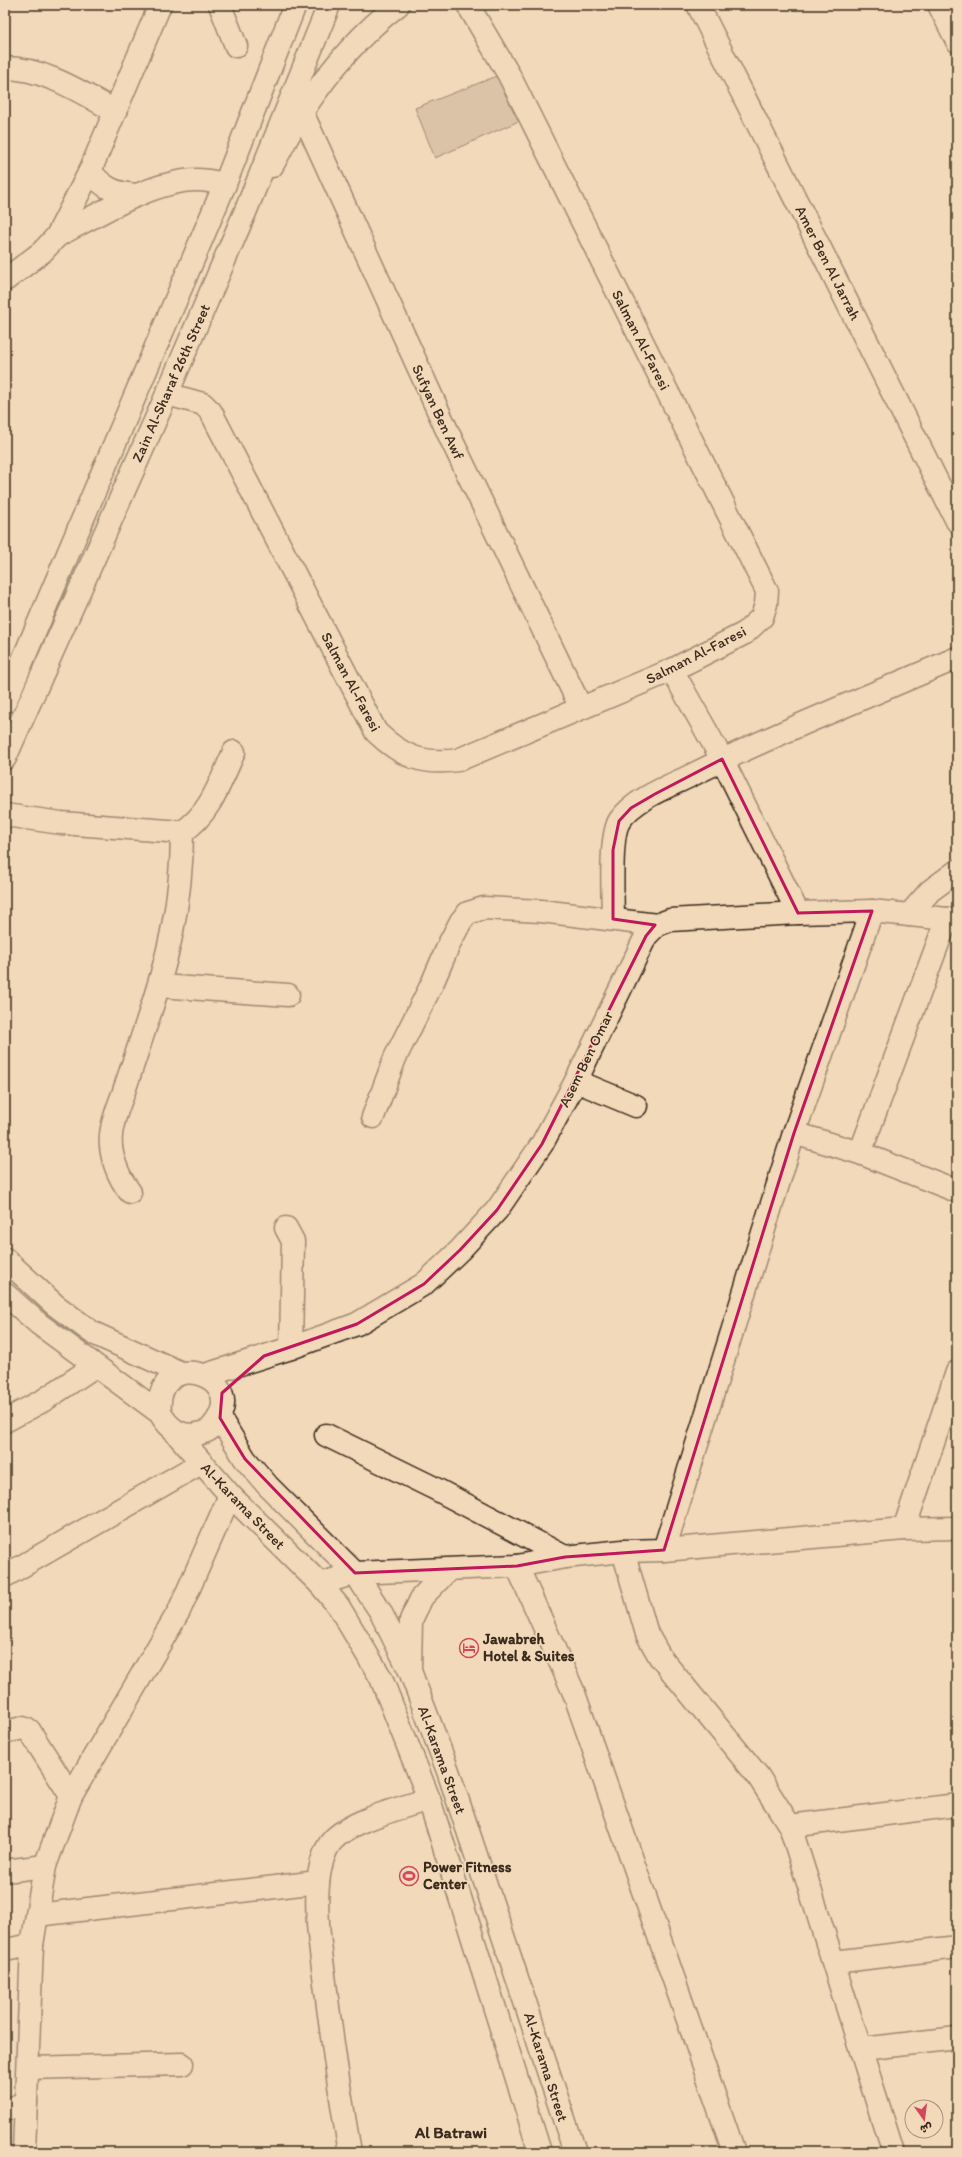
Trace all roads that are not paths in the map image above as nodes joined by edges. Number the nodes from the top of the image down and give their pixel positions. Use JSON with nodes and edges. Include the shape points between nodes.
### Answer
{"nodes":[{"id":1,"x":160,"y":5,"type":"edge"},
{"id":2,"x":220,"y":5,"type":"edge"},
{"id":3,"x":295,"y":5,"type":"edge"},
{"id":4,"x":329,"y":5,"type":"edge"},
{"id":5,"x":398,"y":5,"type":"edge"},
{"id":6,"x":468,"y":5,"type":"edge"},
{"id":7,"x":698,"y":5,"type":"edge"},
{"id":8,"x":939,"y":5,"type":"edge"},
{"id":9,"x":957,"y":41,"type":"edge"},
{"id":10,"x":236,"y":46,"type":"dead end"},
{"id":11,"x":5,"y":68,"type":"edge"},
{"id":12,"x":115,"y":112,"type":"junction"},
{"id":13,"x":302,"y":112,"type":"junction"},
{"id":14,"x":90,"y":171,"type":"junction"},
{"id":15,"x":225,"y":184,"type":"junction"},
{"id":16,"x":138,"y":195,"type":"junction"},
{"id":17,"x":246,"y":210,"type":"junction"},
{"id":18,"x":57,"y":236,"type":"junction"},
{"id":19,"x":5,"y":280,"type":"edge"},
{"id":20,"x":167,"y":394,"type":"junction"},
{"id":21,"x":957,"y":521,"type":"edge"},
{"id":22,"x":957,"y":658,"type":"edge"},
{"id":23,"x":672,"y":670,"type":"junction"},
{"id":24,"x":5,"y":702,"type":"edge"},
{"id":25,"x":582,"y":708,"type":"junction"},
{"id":26,"x":234,"y":752,"type":"dead end"},
{"id":27,"x":5,"y":758,"type":"edge"},
{"id":28,"x":722,"y":759,"type":"junction"},
{"id":29,"x":5,"y":815,"type":"edge"},
{"id":30,"x":182,"y":832,"type":"junction"},
{"id":31,"x":957,"y":871,"type":"edge"},
{"id":32,"x":872,"y":911,"type":"junction"},
{"id":33,"x":798,"y":913,"type":"junction"},
{"id":34,"x":909,"y":915,"type":"junction"},
{"id":35,"x":613,"y":919,"type":"junction"},
{"id":36,"x":952,"y":921,"type":"edge"},
{"id":37,"x":656,"y":925,"type":"junction"},
{"id":38,"x":160,"y":986,"type":"junction"},
{"id":39,"x":288,"y":995,"type":"dead end"},
{"id":40,"x":576,"y":1081,"type":"junction"},
{"id":41,"x":636,"y":1106,"type":"dead end"},
{"id":42,"x":373,"y":1117,"type":"dead end"},
{"id":43,"x":794,"y":1133,"type":"junction"},
{"id":44,"x":860,"y":1153,"type":"junction"},
{"id":45,"x":957,"y":1191,"type":"edge"},
{"id":46,"x":130,"y":1192,"type":"dead end"},
{"id":47,"x":286,"y":1228,"type":"dead end"},
{"id":48,"x":5,"y":1259,"type":"edge"},
{"id":49,"x":5,"y":1294,"type":"edge"},
{"id":50,"x":291,"y":1348,"type":"junction"},
{"id":51,"x":264,"y":1356,"type":"junction"},
{"id":52,"x":95,"y":1366,"type":"junction"},
{"id":53,"x":957,"y":1372,"type":"edge"},
{"id":54,"x":181,"y":1373,"type":"junction"},
{"id":55,"x":205,"y":1375,"type":"junction"},
{"id":56,"x":222,"y":1394,"type":"junction"},
{"id":57,"x":160,"y":1413,"type":"junction"},
{"id":58,"x":220,"y":1418,"type":"junction"},
{"id":59,"x":5,"y":1421,"type":"edge"},
{"id":60,"x":176,"y":1433,"type":"junction"},
{"id":61,"x":326,"y":1436,"type":"dead end"},
{"id":62,"x":201,"y":1463,"type":"junction"},
{"id":63,"x":230,"y":1495,"type":"junction"},
{"id":64,"x":957,"y":1528,"type":"edge"},
{"id":65,"x":904,"y":1529,"type":"junction"},
{"id":66,"x":664,"y":1550,"type":"junction"},
{"id":67,"x":623,"y":1551,"type":"junction"},
{"id":68,"x":565,"y":1556,"type":"junction"},
{"id":69,"x":517,"y":1566,"type":"junction"},
{"id":70,"x":448,"y":1570,"type":"junction"},
{"id":71,"x":355,"y":1572,"type":"junction"},
{"id":72,"x":5,"y":1576,"type":"edge"},
{"id":73,"x":320,"y":1584,"type":"junction"},
{"id":74,"x":410,"y":1671,"type":"junction"},
{"id":75,"x":5,"y":1732,"type":"edge"},
{"id":76,"x":71,"y":1796,"type":"junction"},
{"id":77,"x":429,"y":1799,"type":"junction"},
{"id":78,"x":957,"y":1805,"type":"edge"},
{"id":79,"x":790,"y":1826,"type":"junction"},
{"id":80,"x":45,"y":1866,"type":"junction"},
{"id":81,"x":5,"y":1871,"type":"edge"},
{"id":82,"x":318,"y":1882,"type":"junction"},
{"id":83,"x":37,"y":1915,"type":"junction"},
{"id":84,"x":32,"y":1945,"type":"junction"},
{"id":85,"x":957,"y":1947,"type":"edge"},
{"id":86,"x":5,"y":1950,"type":"edge"},
{"id":87,"x":834,"y":1962,"type":"junction"},
{"id":88,"x":957,"y":2038,"type":"edge"},
{"id":89,"x":862,"y":2049,"type":"junction"},
{"id":90,"x":182,"y":2064,"type":"dead end"},
{"id":91,"x":29,"y":2068,"type":"junction"},
{"id":92,"x":26,"y":2103,"type":"junction"},
{"id":93,"x":5,"y":2110,"type":"edge"},
{"id":94,"x":24,"y":2152,"type":"edge"},
{"id":95,"x":350,"y":2152,"type":"edge"},
{"id":96,"x":540,"y":2152,"type":"edge"},
{"id":97,"x":575,"y":2152,"type":"edge"},
{"id":98,"x":734,"y":2152,"type":"edge"},
{"id":99,"x":893,"y":2152,"type":"edge"}],
"edges":[{"from":1,"to":12,"type":"street"},
{"from":2,"to":10,"type":"street"},
{"from":3,"to":15,"type":"street","name":"Zain Al-Sharaf 26th Street"},
{"from":4,"to":17,"type":"street","name":"Zain Al-Sharaf 26th Street"},
{"from":5,"to":13,"type":"street","via":[[374,23]]},
{"from":6,"to":23,"type":"street","name":"Salman Al-Faresi","via":[[509,75],[767,591],[762,617],[745,633]]},
{"from":7,"to":21,"type":"street","name":"Amer Ben Al Jarrah"},
{"from":8,"to":9,"type":"street"},
{"from":11,"to":12,"type":"street","via":[[46,76]]},
{"from":12,"to":14,"type":"street"},
{"from":13,"to":17,"type":"street"},
{"from":13,"to":25,"type":"street","name":"Sufyan Ben Awf","via":[[450,439]]},
{"from":14,"to":16,"type":"street","via":[[110,190],[124,195]]},
{"from":14,"to":18,"type":"street"},
{"from":15,"to":16,"type":"street","via":[[197,180]]},
{"from":15,"to":24,"type":"street","name":"Zain Al-Sharaf 26th Street"},
{"from":16,"to":18,"type":"street"},
{"from":17,"to":20,"type":"street","name":"Zain Al-Sharaf 26th Street"},
{"from":18,"to":19,"type":"street","via":[[42,252]]},
{"from":20,"to":25,"type":"street","name":"Salman Al-Faresi","via":[[203,404],[217,422],[376,732],[393,748],[414,759],[441,763],[458,760]]},
{"from":20,"to":27,"type":"street","name":"Zain Al-Sharaf 26th Street"},
{"from":22,"to":28,"type":"street"},
{"from":23,"to":25,"type":"street","name":"Salman Al-Faresi"},
{"from":23,"to":28,"type":"street"},
{"from":26,"to":30,"type":"street","via":[[210,802],[195,824]]},
{"from":28,"to":33,"type":"street"},
{"from":28,"to":35,"type":"street","via":[[631,808],[619,821],[613,850]]},
{"from":29,"to":30,"type":"street"},
{"from":30,"to":38,"type":"street","via":[[177,914]]},
{"from":31,"to":34,"type":"street","via":[[930,891]]},
{"from":32,"to":33,"type":"street"},
{"from":32,"to":34,"type":"street"},
{"from":32,"to":43,"type":"street"},
{"from":33,"to":37,"type":"street","via":[[670,920]]},
{"from":34,"to":36,"type":"street"},
{"from":35,"to":37,"type":"street"},
{"from":35,"to":42,"type":"street","via":[[494,908],[476,909],[468,913],[460,921],[395,1058]]},
{"from":36,"to":44,"type":"street"},
{"from":37,"to":40,"type":"street","name":"Asem Ben Omar","via":[[646,936]]},
{"from":38,"to":39,"type":"street"},
{"from":38,"to":46,"type":"street","via":[[116,1113],[111,1135],[111,1153],[123,1184]]},
{"from":40,"to":41,"type":"street"},
{"from":40,"to":50,"type":"street","name":"Asem Ben Omar","via":[[542,1144],[497,1210],[424,1284],[357,1324]]},
{"from":43,"to":44,"type":"street"},
{"from":43,"to":66,"type":"street"},
{"from":44,"to":45,"type":"street"},
{"from":47,"to":50,"type":"street","via":[[293,1240]]},
{"from":48,"to":54,"type":"street","via":[[55,1306],[93,1333]]},
{"from":49,"to":52,"type":"street","via":[[39,1324]]},
{"from":50,"to":51,"type":"street","name":"Asem Ben Omar"},
{"from":51,"to":55,"type":"street","name":"Asem Ben Omar"},
{"from":51,"to":56,"type":"street"},
{"from":52,"to":57,"type":"street"},
{"from":52,"to":59,"type":"street","via":[[44,1400]]},
{"from":53,"to":65,"type":"street"},
{"from":54,"to":55,"type":"street"},
{"from":54,"to":57,"type":"street","via":[[170,1379],[162,1389],[159,1400]]},
{"from":55,"to":56,"type":"street","via":[[216,1383]]},
{"from":56,"to":58,"type":"street"},
{"from":57,"to":60,"type":"street","via":[[166,1424]]},
{"from":58,"to":60,"type":"street","via":[[209,1430],[193,1436]]},
{"from":58,"to":71,"type":"street","name":"Al-Karama Street","via":[[245,1459],[268,1486]]},
{"from":60,"to":62,"type":"street","name":"Al-Karama Street"},
{"from":61,"to":68,"type":"street"},
{"from":62,"to":63,"type":"street","name":"Al-Karama Street"},
{"from":62,"to":72,"type":"street"},
{"from":63,"to":73,"type":"street","name":"Al-Karama Street"},
{"from":63,"to":76,"type":"street","via":[[179,1611]]},
{"from":64,"to":65,"type":"street"},
{"from":65,"to":66,"type":"street"},
{"from":66,"to":67,"type":"street"},
{"from":67,"to":68,"type":"street"},
{"from":67,"to":79,"type":"street","via":[[647,1634],[660,1657],[758,1776]]},
{"from":68,"to":69,"type":"street"},
{"from":69,"to":70,"type":"street"},
{"from":69,"to":98,"type":"street","via":[[574,1693]]},
{"from":70,"to":71,"type":"street"},
{"from":70,"to":74,"type":"street","via":[[422,1597],[411,1620]]},
{"from":71,"to":73,"type":"street"},
{"from":71,"to":74,"type":"street","name":"Al-Karama Street","via":[[380,1610]]},
{"from":73,"to":77,"type":"street","name":"Al-Karama Street","via":[[339,1607],[381,1678]]},
{"from":74,"to":97,"type":"street","name":"Al-Karama Street","via":[[448,1771]]},
{"from":75,"to":76,"type":"street","via":[[24,1728],[29,1730]]},
{"from":76,"to":80,"type":"street"},
{"from":77,"to":82,"type":"street","via":[[344,1831],[332,1842],[324,1855]]},
{"from":77,"to":96,"type":"street","name":"Al-Karama Street"},
{"from":78,"to":79,"type":"street"},
{"from":79,"to":87,"type":"street"},
{"from":80,"to":81,"type":"street"},
{"from":80,"to":83,"type":"street"},
{"from":82,"to":83,"type":"street"},
{"from":82,"to":95,"type":"street","via":[[317,1917],[339,2090]]},
{"from":83,"to":84,"type":"street"},
{"from":84,"to":86,"type":"street"},
{"from":84,"to":91,"type":"street"},
{"from":85,"to":87,"type":"street"},
{"from":87,"to":89,"type":"street"},
{"from":88,"to":89,"type":"street"},
{"from":89,"to":99,"type":"street"},
{"from":90,"to":91,"type":"street"},
{"from":91,"to":92,"type":"street"},
{"from":92,"to":93,"type":"street"},
{"from":92,"to":94,"type":"street"}]}
